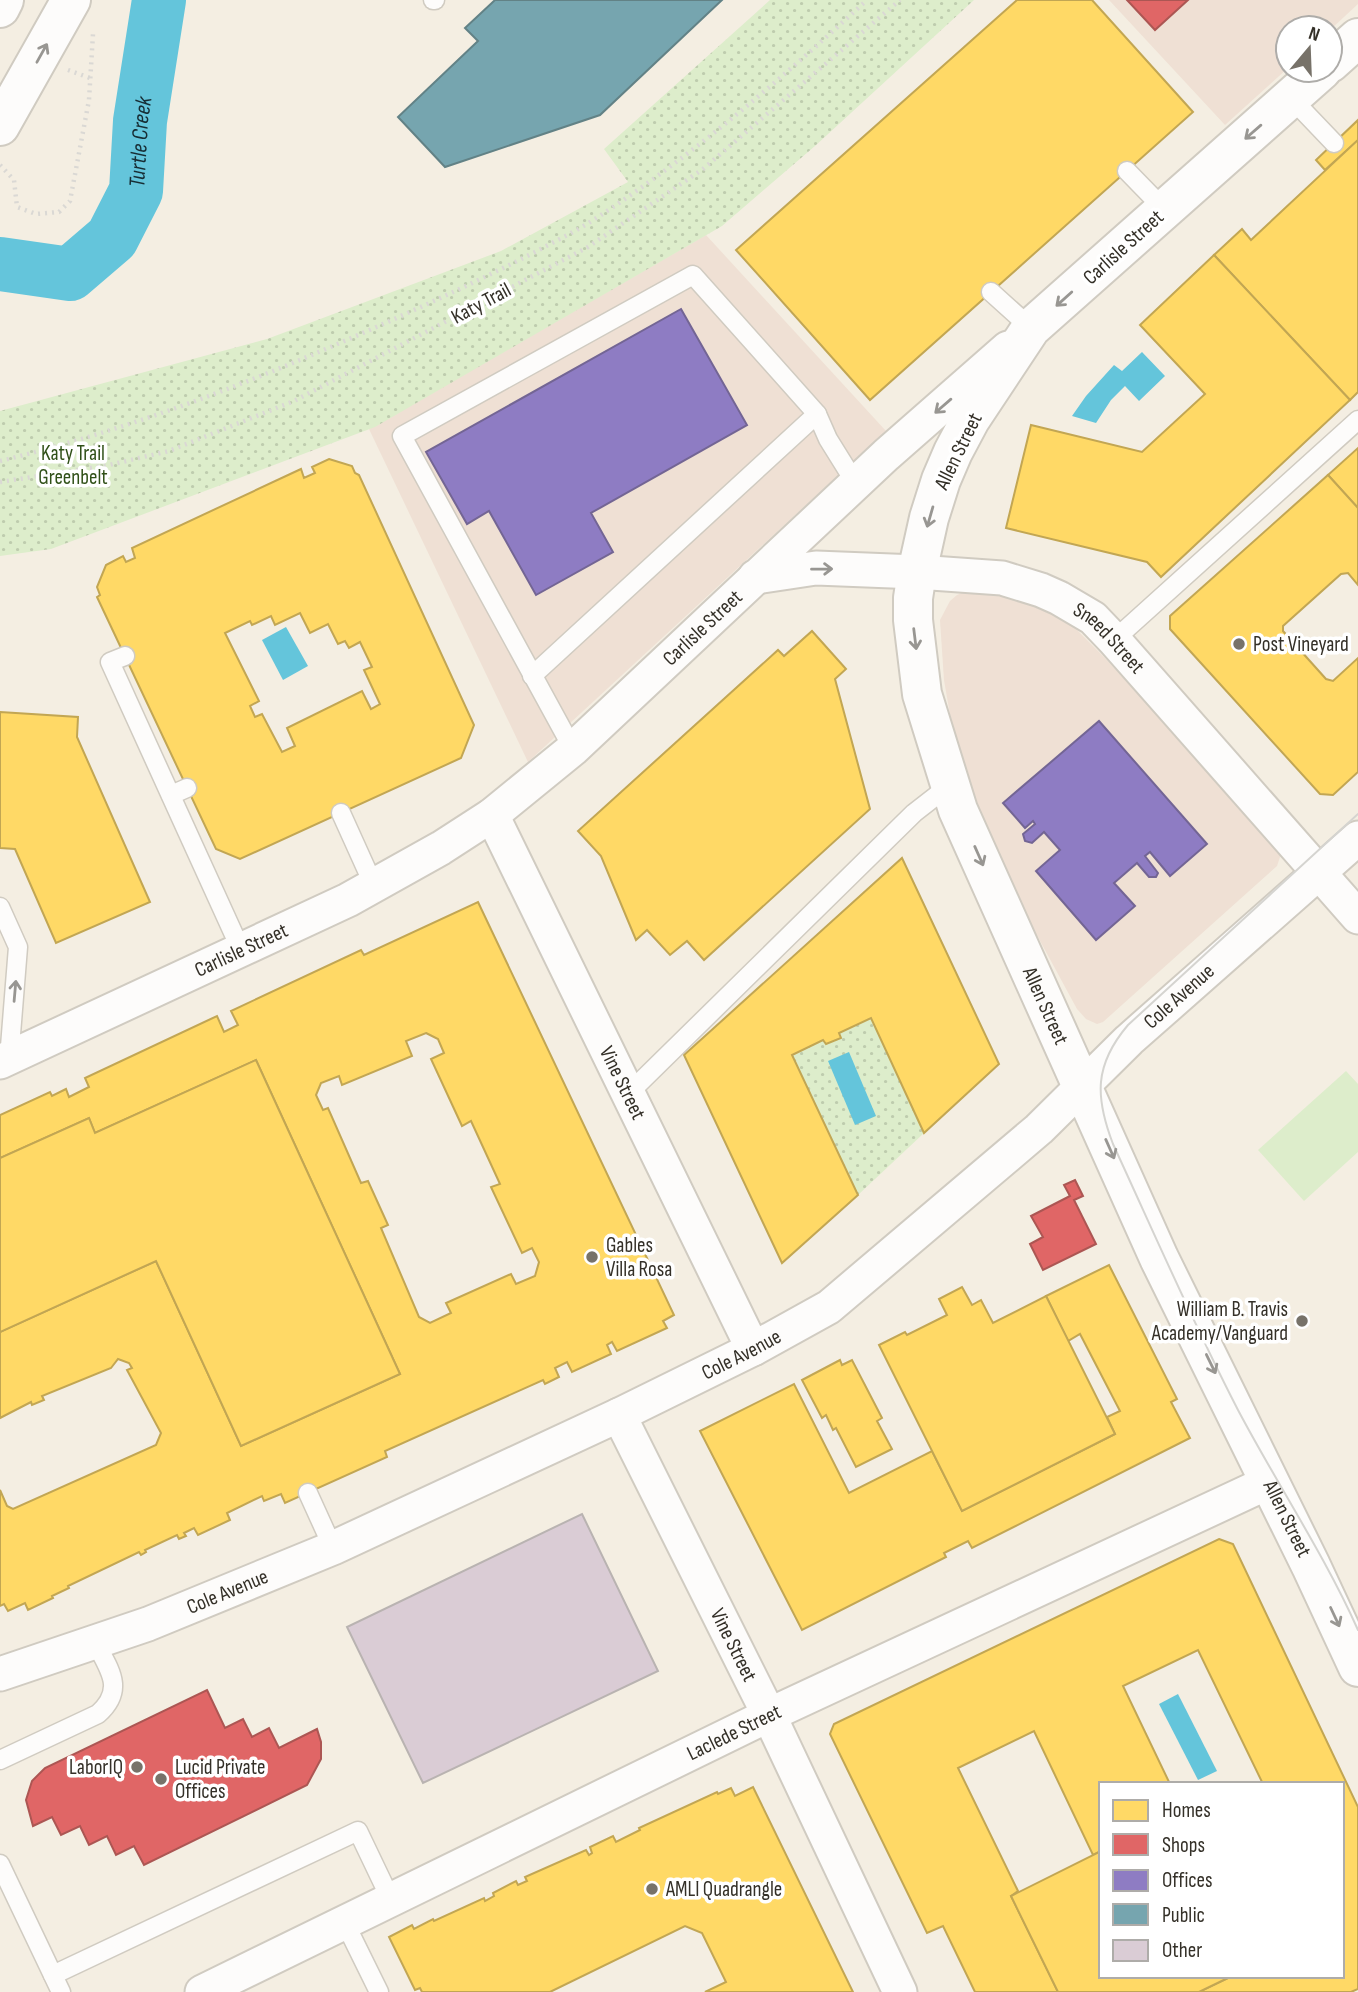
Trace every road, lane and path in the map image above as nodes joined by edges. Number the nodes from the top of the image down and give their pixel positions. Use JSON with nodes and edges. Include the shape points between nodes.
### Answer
{"nodes":[{"id":1,"x":4,"y":0,"type":"edge"},
{"id":2,"x":71,"y":0,"type":"edge"},
{"id":3,"x":867,"y":0,"type":"edge"},
{"id":4,"x":900,"y":0,"type":"edge"},
{"id":5,"x":0,"y":8,"type":"edge"},
{"id":6,"x":93,"y":32,"type":"dead end"},
{"id":7,"x":1358,"y":38,"type":"edge"},
{"id":8,"x":1344,"y":50,"type":"edge"},
{"id":9,"x":76,"y":73,"type":"dead end"},
{"id":10,"x":90,"y":78,"type":"junction"},
{"id":11,"x":1306,"y":84,"type":"edge"},
{"id":12,"x":1291,"y":98,"type":"junction"},
{"id":13,"x":7,"y":115,"type":"edge"},
{"id":14,"x":1334,"y":143,"type":"dead end"},
{"id":15,"x":0,"y":165,"type":"edge"},
{"id":16,"x":1127,"y":171,"type":"dead end"},
{"id":17,"x":1164,"y":210,"type":"junction"},
{"id":18,"x":991,"y":292,"type":"dead end"},
{"id":19,"x":1031,"y":328,"type":"junction"},
{"id":20,"x":817,"y":414,"type":"junction"},
{"id":21,"x":1358,"y":420,"type":"edge"},
{"id":22,"x":0,"y":461,"type":"edge"},
{"id":23,"x":0,"y":482,"type":"edge"},
{"id":24,"x":856,"y":484,"type":"junction"},
{"id":25,"x":917,"y":572,"type":"junction"},
{"id":26,"x":755,"y":577,"type":"junction"},
{"id":27,"x":1114,"y":640,"type":"junction"},
{"id":28,"x":125,"y":656,"type":"dead end"},
{"id":29,"x":532,"y":676,"type":"junction"},
{"id":30,"x":573,"y":749,"type":"junction"},
{"id":31,"x":950,"y":785,"type":"junction"},
{"id":32,"x":341,"y":813,"type":"dead end"},
{"id":33,"x":492,"y":815,"type":"junction"},
{"id":34,"x":1358,"y":838,"type":"edge"},
{"id":35,"x":1319,"y":873,"type":"junction"},
{"id":36,"x":374,"y":886,"type":"junction"},
{"id":37,"x":0,"y":907,"type":"edge"},
{"id":38,"x":1358,"y":917,"type":"edge"},
{"id":39,"x":241,"y":950,"type":"junction"},
{"id":40,"x":5,"y":1060,"type":"edge"},
{"id":41,"x":1082,"y":1087,"type":"junction"},
{"id":42,"x":628,"y":1094,"type":"junction"},
{"id":43,"x":753,"y":1349,"type":"junction"},
{"id":44,"x":619,"y":1415,"type":"junction"},
{"id":45,"x":1269,"y":1482,"type":"junction"},
{"id":46,"x":308,"y":1493,"type":"dead end"},
{"id":47,"x":333,"y":1548,"type":"junction"},
{"id":48,"x":96,"y":1642,"type":"junction"},
{"id":49,"x":1358,"y":1667,"type":"edge"},
{"id":50,"x":0,"y":1674,"type":"edge"},
{"id":51,"x":769,"y":1716,"type":"junction"},
{"id":52,"x":0,"y":1760,"type":"edge"},
{"id":53,"x":0,"y":1864,"type":"edge"},
{"id":54,"x":391,"y":1900,"type":"junction"},
{"id":55,"x":345,"y":1923,"type":"junction"},
{"id":56,"x":53,"y":1975,"type":"junction"},
{"id":57,"x":61,"y":1992,"type":"edge"},
{"id":58,"x":202,"y":1992,"type":"edge"},
{"id":59,"x":379,"y":1992,"type":"edge"},
{"id":60,"x":900,"y":1992,"type":"edge"}],
"edges":[{"from":1,"to":5,"type":"street"},
{"from":13,"to":2,"type":"street","one_way":true},
{"from":3,"to":22,"type":"path","via":[[715,133],[584,226],[478,282],[244,384],[144,420]]},
{"from":4,"to":23,"type":"path","name":"Katy Trail","via":[[703,169],[588,247],[294,401],[169,451]]},
{"from":6,"to":10,"type":"path"},
{"from":7,"to":8,"type":"street"},
{"from":9,"to":10,"type":"path"},
{"from":10,"to":15,"type":"path","via":[[70,201],[59,212],[36,214],[17,207],[14,180]]},
{"from":11,"to":12,"type":"street","name":"Carlisle Street"},
{"from":12,"to":14,"type":"lane"},
{"from":12,"to":17,"type":"street","name":"Carlisle Street","one_way":true},
{"from":16,"to":17,"type":"lane"},
{"from":17,"to":19,"type":"street","name":"Carlisle Street","one_way":true},
{"from":18,"to":19,"type":"lane"},
{"from":19,"to":24,"type":"street","name":"Carlisle Street","one_way":true},
{"from":19,"to":25,"type":"street","name":"Allen Street","one_way":true,"via":[[953,452],[929,518]]},
{"from":20,"to":24,"type":"lane"},
{"from":20,"to":29,"type":"lane"},
{"from":20,"to":29,"type":"lane","via":[[693,275],[402,436]]},
{"from":21,"to":27,"type":"lane"},
{"from":24,"to":26,"type":"street","name":"Carlisle Street"},
{"from":26,"to":25,"type":"street","name":"Sneed Street","one_way":true,"via":[[816,568]]},
{"from":25,"to":27,"type":"street","name":"Sneed Street","via":[[1002,578],[1041,590],[1093,618]]},
{"from":25,"to":31,"type":"street","name":"Allen Street","one_way":true,"via":[[913,620],[922,694]]},
{"from":26,"to":30,"type":"street","name":"Carlisle Street"},
{"from":27,"to":35,"type":"street","name":"Sneed Street"},
{"from":28,"to":39,"type":"lane","via":[[110,662],[178,792]]},
{"from":29,"to":30,"type":"lane"},
{"from":30,"to":33,"type":"street","name":"Carlisle Street"},
{"from":31,"to":41,"type":"street","name":"Allen Street","one_way":true},
{"from":31,"to":42,"type":"lane","via":[[914,813]]},
{"from":32,"to":36,"type":"lane"},
{"from":33,"to":36,"type":"street","name":"Carlisle Street"},
{"from":33,"to":42,"type":"street","name":"Vine Street"},
{"from":34,"to":35,"type":"street","name":"Cole Avenue"},
{"from":35,"to":38,"type":"street","name":"Sneed Street"},
{"from":35,"to":41,"type":"street","name":"Cole Avenue"},
{"from":36,"to":39,"type":"street","name":"Carlisle Street"},
{"from":40,"to":37,"type":"lane","one_way":true,"via":[[18,947]]},
{"from":39,"to":40,"type":"street","name":"Carlisle Street"},
{"from":41,"to":43,"type":"street","name":"Cole Avenue","via":[[829,1307]]},
{"from":41,"to":45,"type":"street","name":"Allen Street","one_way":true,"via":[[1159,1258]]},
{"from":42,"to":43,"type":"street","name":"Vine Street"},
{"from":43,"to":44,"type":"street","name":"Cole Avenue"},
{"from":44,"to":47,"type":"street","name":"Cole Avenue"},
{"from":44,"to":51,"type":"street","name":"Vine Street"},
{"from":45,"to":49,"type":"street","name":"Allen Street","one_way":true},
{"from":45,"to":51,"type":"street","name":"Laclede Street"},
{"from":46,"to":47,"type":"lane"},
{"from":47,"to":48,"type":"street","name":"Cole Avenue"},
{"from":48,"to":50,"type":"street","name":"Cole Avenue"},
{"from":48,"to":52,"type":"lane","via":[[113,1677],[106,1707]]},
{"from":51,"to":54,"type":"street","name":"Laclede Street"},
{"from":51,"to":60,"type":"street","name":"Vine Street"},
{"from":53,"to":56,"type":"lane"},
{"from":54,"to":55,"type":"street","name":"Laclede Street"},
{"from":54,"to":56,"type":"lane","via":[[358,1831]]},
{"from":55,"to":58,"type":"street","name":"Laclede Street"},
{"from":55,"to":59,"type":"lane"},
{"from":56,"to":57,"type":"lane"}]}
